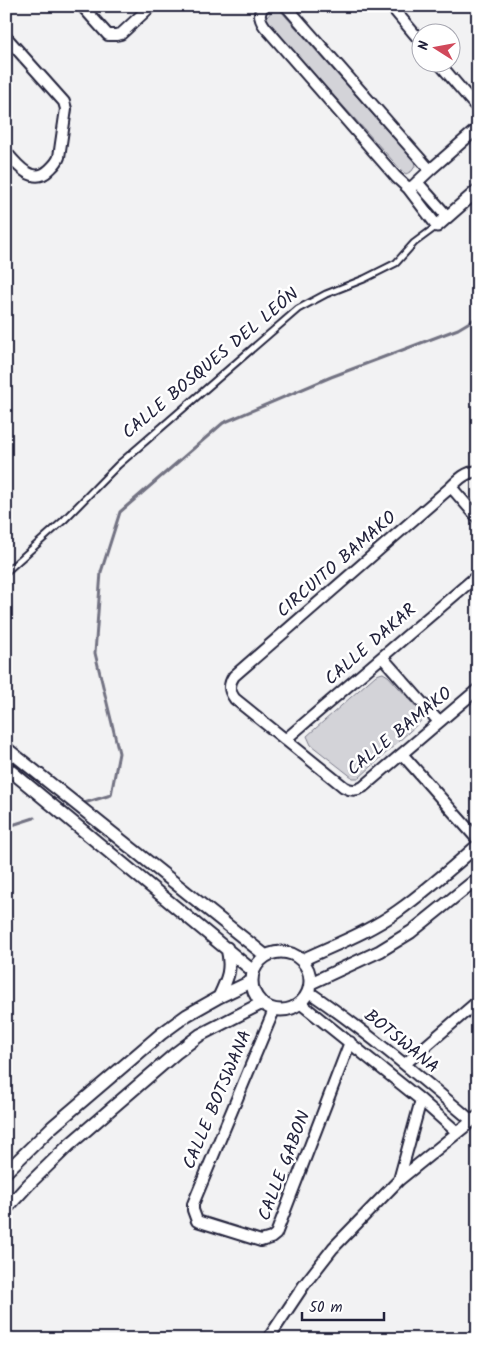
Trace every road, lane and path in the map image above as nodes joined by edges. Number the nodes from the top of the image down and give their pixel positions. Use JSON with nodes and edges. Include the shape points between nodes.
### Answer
{"nodes":[{"id":1,"x":82,"y":6,"type":"edge"},
{"id":2,"x":151,"y":6,"type":"edge"},
{"id":3,"x":264,"y":6,"type":"edge"},
{"id":4,"x":286,"y":6,"type":"edge"},
{"id":5,"x":391,"y":6,"type":"edge"},
{"id":6,"x":412,"y":30,"type":"edge"},
{"id":7,"x":6,"y":37,"type":"edge"},
{"id":8,"x":447,"y":72,"type":"edge"},
{"id":9,"x":478,"y":109,"type":"edge"},
{"id":10,"x":478,"y":128,"type":"edge"},
{"id":11,"x":6,"y":152,"type":"edge"},
{"id":12,"x":430,"y":170,"type":"junction"},
{"id":13,"x":412,"y":185,"type":"junction"},
{"id":14,"x":478,"y":190,"type":"edge"},
{"id":15,"x":447,"y":216,"type":"junction"},
{"id":16,"x":437,"y":226,"type":"junction"},
{"id":17,"x":474,"y":472,"type":"edge"},
{"id":18,"x":451,"y":487,"type":"junction"},
{"id":19,"x":478,"y":518,"type":"edge"},
{"id":20,"x":6,"y":572,"type":"edge"},
{"id":21,"x":478,"y":575,"type":"edge"},
{"id":22,"x":382,"y":657,"type":"junction"},
{"id":23,"x":229,"y":688,"type":"joint"},
{"id":24,"x":478,"y":689,"type":"edge"},
{"id":25,"x":439,"y":722,"type":"junction"},
{"id":26,"x":286,"y":740,"type":"junction"},
{"id":27,"x":6,"y":748,"type":"edge"},
{"id":28,"x":402,"y":754,"type":"junction"},
{"id":29,"x":6,"y":767,"type":"edge"},
{"id":30,"x":478,"y":840,"type":"edge"},
{"id":31,"x":478,"y":845,"type":"edge"},
{"id":32,"x":478,"y":878,"type":"edge"},
{"id":33,"x":227,"y":948,"type":"junction"},
{"id":34,"x":266,"y":956,"type":"junction"},
{"id":35,"x":302,"y":960,"type":"junction"},
{"id":36,"x":253,"y":976,"type":"junction"},
{"id":37,"x":310,"y":987,"type":"junction"},
{"id":38,"x":220,"y":996,"type":"junction"},
{"id":39,"x":478,"y":1001,"type":"edge"},
{"id":40,"x":262,"y":1003,"type":"junction"},
{"id":41,"x":300,"y":1003,"type":"junction"},
{"id":42,"x":274,"y":1010,"type":"junction"},
{"id":43,"x":350,"y":1042,"type":"junction"},
{"id":44,"x":405,"y":1064,"type":"junction"},
{"id":45,"x":421,"y":1100,"type":"junction"},
{"id":46,"x":475,"y":1118,"type":"edge"},
{"id":47,"x":457,"y":1132,"type":"junction"},
{"id":48,"x":6,"y":1172,"type":"edge"},
{"id":49,"x":400,"y":1180,"type":"junction"},
{"id":50,"x":193,"y":1204,"type":"joint"},
{"id":51,"x":6,"y":1209,"type":"edge"},
{"id":52,"x":268,"y":1339,"type":"edge"}],
"edges":[{"from":1,"to":2,"type":"street","via":[[112,36],[121,34]]},
{"from":3,"to":13,"type":"street","via":[[260,21],[396,177]]},
{"from":4,"to":12,"type":"street"},
{"from":5,"to":6,"type":"street"},
{"from":7,"to":11,"type":"street","via":[[64,102],[66,109],[59,157],[45,174],[38,176],[25,172]]},
{"from":8,"to":9,"type":"street"},
{"from":10,"to":12,"type":"street"},
{"from":12,"to":13,"type":"street"},
{"from":13,"to":15,"type":"street"},
{"from":13,"to":16,"type":"street"},
{"from":14,"to":15,"type":"street","name":"CALLE BOSQUES DEL LEÓN"},
{"from":15,"to":16,"type":"street","name":"CALLE BOSQUES DEL LEÓN"},
{"from":16,"to":20,"type":"lane","name":"CALLE BOSQUES DEL LEÓN","via":[[414,243],[396,264],[298,309],[118,465]]},
{"from":17,"to":18,"type":"street","name":"CIRCUITO BAMAKO"},
{"from":18,"to":19,"type":"street"},
{"from":18,"to":23,"type":"street","name":"CIRCUITO BAMAKO","via":[[234,676]]},
{"from":21,"to":22,"type":"street","name":"CALLE DAKAR"},
{"from":22,"to":25,"type":"street"},
{"from":22,"to":26,"type":"street","name":"CALLE DAKAR"},
{"from":23,"to":26,"type":"street","name":"CALLE BAMAKO","via":[[235,699]]},
{"from":24,"to":25,"type":"street","name":"CALLE BAMAKO"},
{"from":25,"to":28,"type":"street","name":"CALLE BAMAKO"},
{"from":26,"to":28,"type":"street","name":"CALLE BAMAKO","via":[[349,790],[363,787]]},
{"from":27,"to":34,"type":"street"},
{"from":28,"to":30,"type":"street"},
{"from":29,"to":33,"type":"street"},
{"from":31,"to":35,"type":"street","via":[[397,911],[368,929]]},
{"from":32,"to":37,"type":"street","via":[[411,932]]},
{"from":33,"to":36,"type":"street"},
{"from":33,"to":38,"type":"street","via":[[229,974]]},
{"from":34,"to":35,"type":"street","via":[[284,952]]},
{"from":34,"to":36,"type":"street","via":[[258,962]]},
{"from":35,"to":37,"type":"street","via":[[309,970]]},
{"from":36,"to":38,"type":"street"},
{"from":36,"to":40,"type":"street","via":[[253,990]]},
{"from":37,"to":41,"type":"street"},
{"from":37,"to":44,"type":"street","name":"BOTSWANA"},
{"from":38,"to":48,"type":"street","via":[[161,1034],[52,1127]]},
{"from":39,"to":44,"type":"street"},
{"from":40,"to":42,"type":"street"},
{"from":40,"to":51,"type":"street","via":[[200,1036],[176,1053],[69,1145]]},
{"from":41,"to":42,"type":"street","via":[[292,1008]]},
{"from":41,"to":43,"type":"street","name":"BOTSWANA"},
{"from":42,"to":50,"type":"street","name":"CALLE BOTSWANA"},
{"from":43,"to":45,"type":"street","name":"BOTSWANA"},
{"from":43,"to":50,"type":"street","name":"CALLE GABON","via":[[276,1234],[261,1241],[197,1221]]},
{"from":44,"to":46,"type":"street","name":"BOTSWANA"},
{"from":45,"to":47,"type":"street","name":"BOTSWANA"},
{"from":45,"to":49,"type":"street"},
{"from":46,"to":47,"type":"street"},
{"from":47,"to":49,"type":"street"},
{"from":49,"to":52,"type":"street","via":[[333,1248]]}]}
